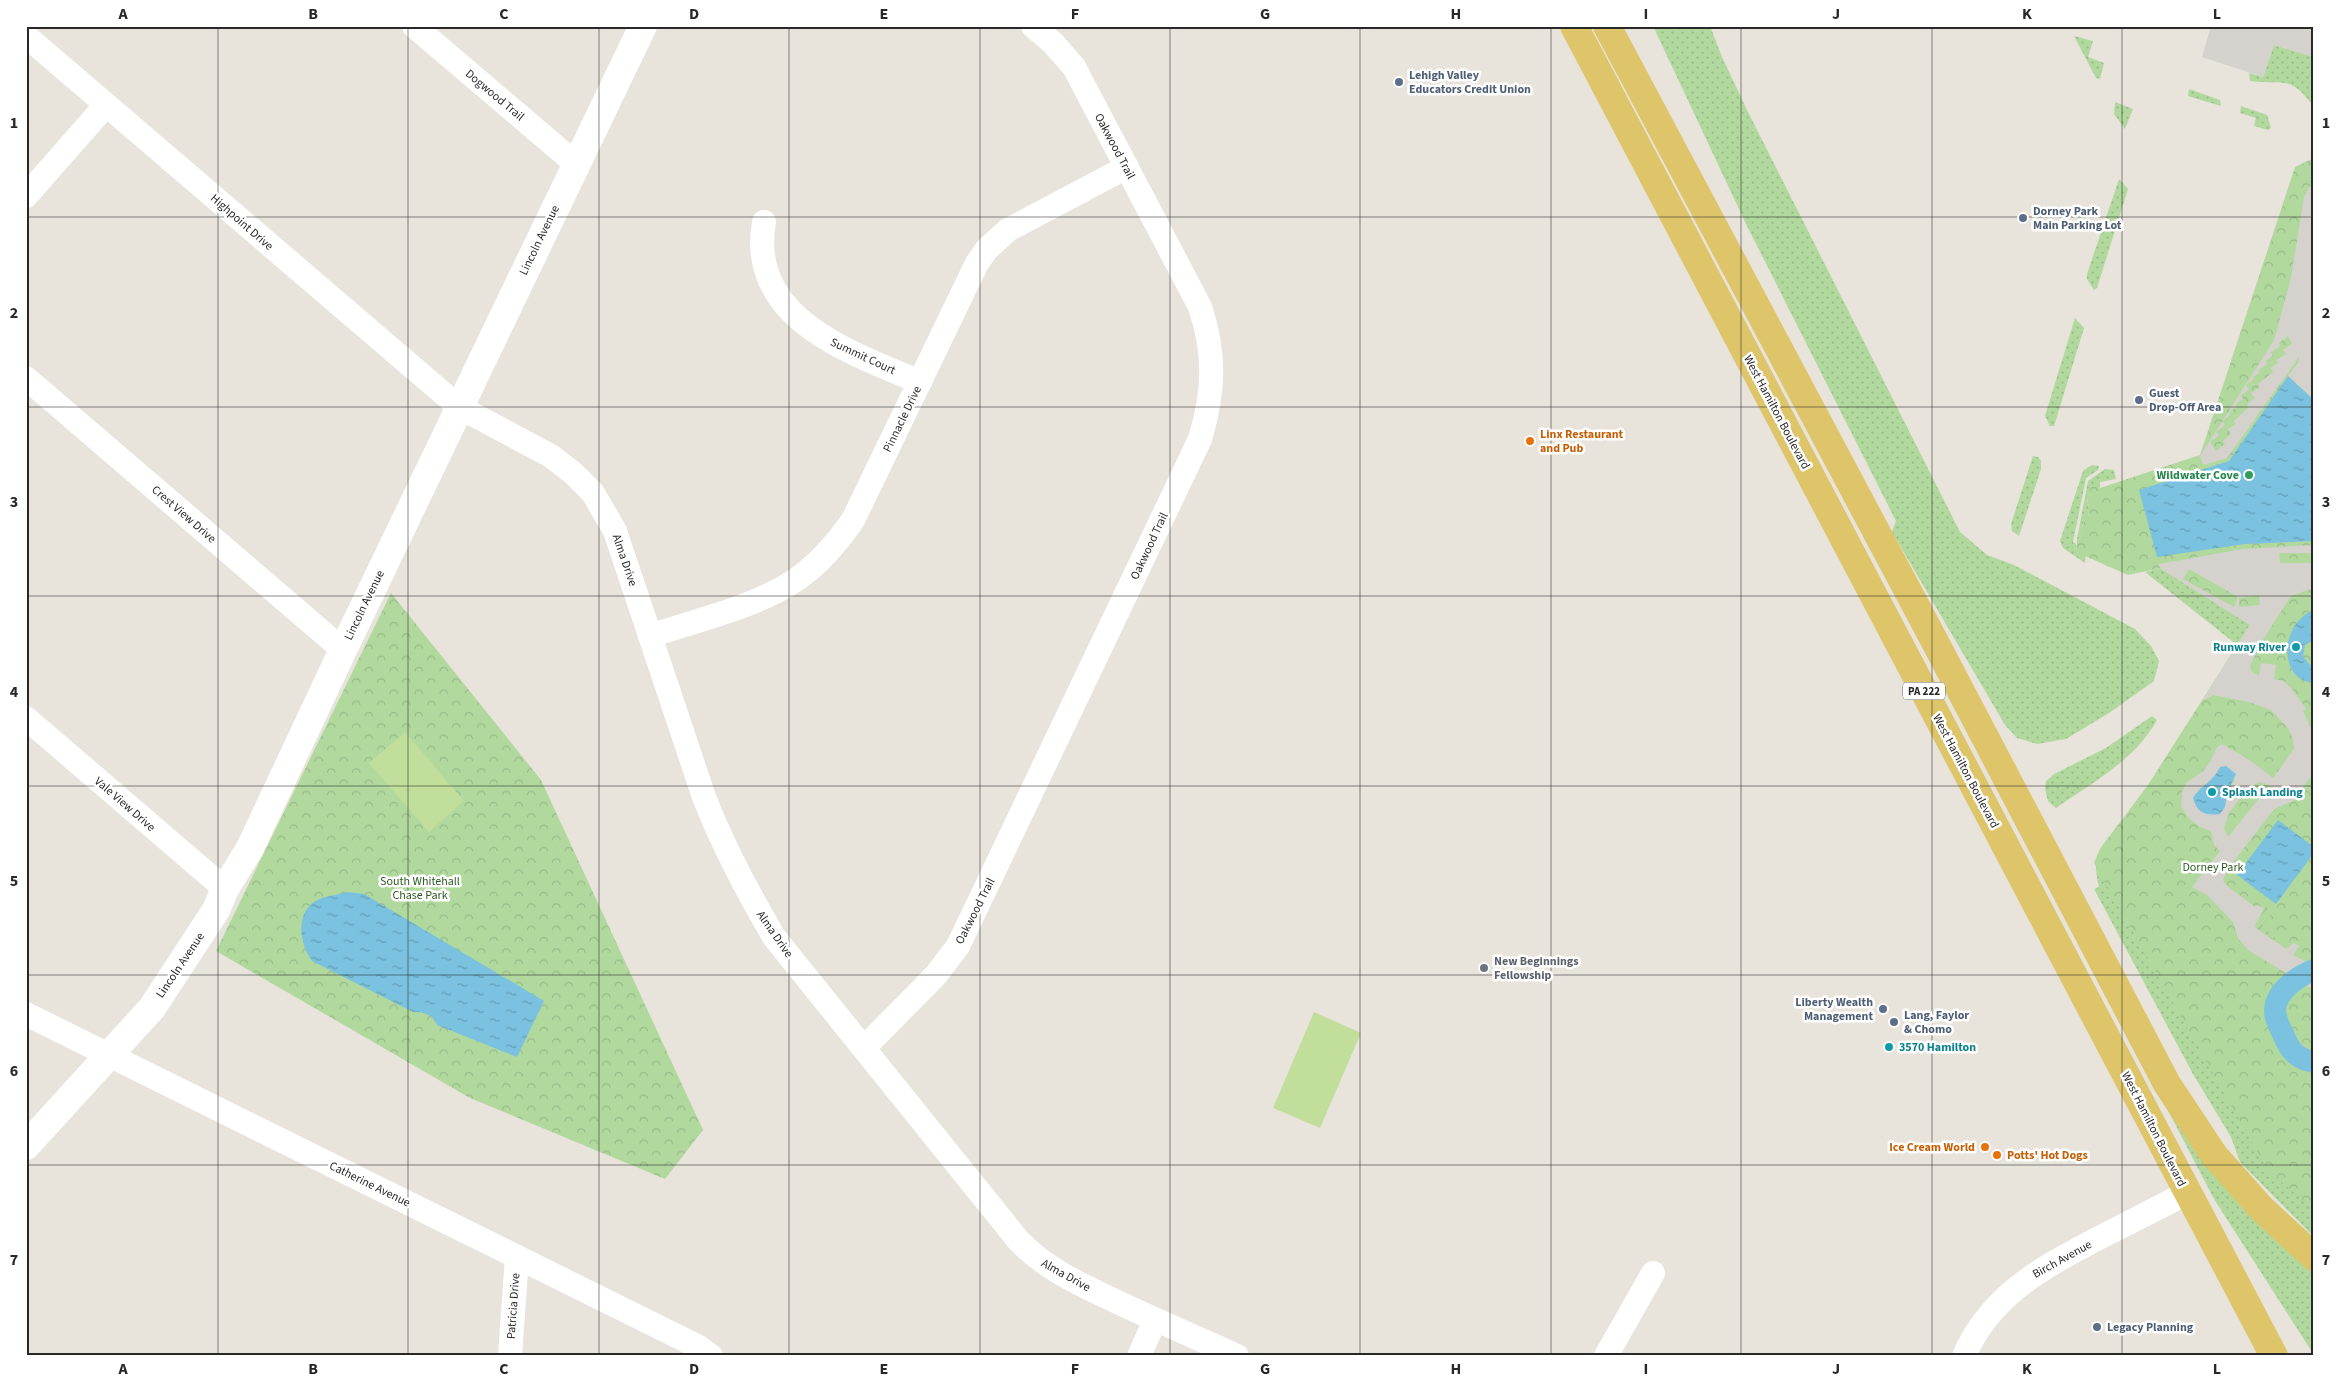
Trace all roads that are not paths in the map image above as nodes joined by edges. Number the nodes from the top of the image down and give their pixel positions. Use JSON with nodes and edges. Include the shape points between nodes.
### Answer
{"nodes":[{"id":1,"x":414,"y":26,"type":"edge"},
{"id":2,"x":643,"y":26,"type":"edge"},
{"id":3,"x":1033,"y":26,"type":"edge"},
{"id":4,"x":1574,"y":26,"type":"edge"},
{"id":5,"x":1607,"y":26,"type":"edge"},
{"id":6,"x":26,"y":36,"type":"edge"},
{"id":7,"x":106,"y":105,"type":"junction"},
{"id":8,"x":576,"y":164,"type":"junction"},
{"id":9,"x":1127,"y":167,"type":"junction"},
{"id":10,"x":26,"y":196,"type":"edge"},
{"id":11,"x":764,"y":222,"type":"dead end"},
{"id":12,"x":26,"y":378,"type":"edge"},
{"id":13,"x":920,"y":382,"type":"junction"},
{"id":14,"x":459,"y":407,"type":"junction"},
{"id":15,"x":650,"y":636,"type":"junction"},
{"id":16,"x":343,"y":650,"type":"junction"},
{"id":17,"x":26,"y":718,"type":"edge"},
{"id":18,"x":224,"y":889,"type":"junction"},
{"id":19,"x":26,"y":1014,"type":"edge"},
{"id":20,"x":864,"y":1048,"type":"junction"},
{"id":21,"x":109,"y":1054,"type":"junction"},
{"id":22,"x":26,"y":1146,"type":"edge"},
{"id":23,"x":2187,"y":1194,"type":"junction"},
{"id":24,"x":517,"y":1257,"type":"junction"},
{"id":25,"x":2314,"y":1258,"type":"edge"},
{"id":26,"x":1653,"y":1273,"type":"dead end"},
{"id":27,"x":1154,"y":1320,"type":"junction"},
{"id":28,"x":510,"y":1356,"type":"edge"},
{"id":29,"x":711,"y":1356,"type":"edge"},
{"id":30,"x":1139,"y":1356,"type":"edge"},
{"id":31,"x":1237,"y":1356,"type":"edge"},
{"id":32,"x":1606,"y":1356,"type":"edge"},
{"id":33,"x":1964,"y":1356,"type":"edge"},
{"id":34,"x":2274,"y":1356,"type":"edge"}],
"edges":[{"from":1,"to":8,"type":"street","name":"Dogwood Trail"},
{"from":2,"to":8,"type":"street","name":"Lincoln Avenue"},
{"from":3,"to":9,"type":"street","name":"Oakwood Trail","via":[[1074,67]]},
{"from":4,"to":23,"type":"main road","name":"West Hamilton Boulevard","number":"PA 222"},
{"from":5,"to":25,"type":"main road","number":"PA 222","via":[[2167,1084],[2214,1155],[2261,1208]]},
{"from":6,"to":7,"type":"street","name":"Highpoint Drive"},
{"from":7,"to":10,"type":"street"},
{"from":7,"to":14,"type":"street","name":"Highpoint Drive"},
{"from":8,"to":14,"type":"street","name":"Lincoln Avenue"},
{"from":9,"to":13,"type":"street","name":"Pinnacle Drive","via":[[1008,230],[987,249]]},
{"from":9,"to":20,"type":"street","name":"Oakwood Trail","via":[[1204,319],[1211,349],[1209,410],[1200,439],[958,946],[936,975]]},
{"from":11,"to":13,"type":"street","name":"Summit Court","via":[[761,251],[765,270],[774,290],[791,310],[814,332],[841,348]]},
{"from":12,"to":16,"type":"street","name":"Crest View Drive"},
{"from":13,"to":15,"type":"street","name":"Pinnacle Drive","via":[[853,520],[833,547],[792,583],[762,598]]},
{"from":14,"to":15,"type":"street","name":"Alma Drive","via":[[551,456],[593,493],[616,531]]},
{"from":14,"to":16,"type":"street","name":"Lincoln Avenue"},
{"from":15,"to":20,"type":"street","name":"Alma Drive","via":[[704,797],[744,887],[774,937]]},
{"from":16,"to":18,"type":"street","name":"Lincoln Avenue","via":[[250,848]]},
{"from":17,"to":18,"type":"street","name":"Vale View Drive"},
{"from":18,"to":21,"type":"street","name":"Lincoln Avenue","via":[[216,910],[152,1008]]},
{"from":19,"to":21,"type":"street","name":"Catherine Avenue"},
{"from":20,"to":27,"type":"street","name":"Alma Drive","via":[[1018,1240],[1036,1258],[1056,1272]]},
{"from":21,"to":22,"type":"street","name":"Lincoln Avenue"},
{"from":21,"to":24,"type":"street","name":"Catherine Avenue"},
{"from":23,"to":33,"type":"street","name":"Birch Avenue","via":[[2040,1270],[2011,1291],[1987,1317]]},
{"from":23,"to":34,"type":"main road","name":"West Hamilton Boulevard","number":"PA 222"},
{"from":24,"to":28,"type":"street","name":"Patricia Drive"},
{"from":24,"to":29,"type":"street","name":"Catherine Avenue","via":[[699,1347]]},
{"from":26,"to":32,"type":"street"},
{"from":27,"to":30,"type":"street"},
{"from":27,"to":31,"type":"street","name":"Alma Drive"}]}
